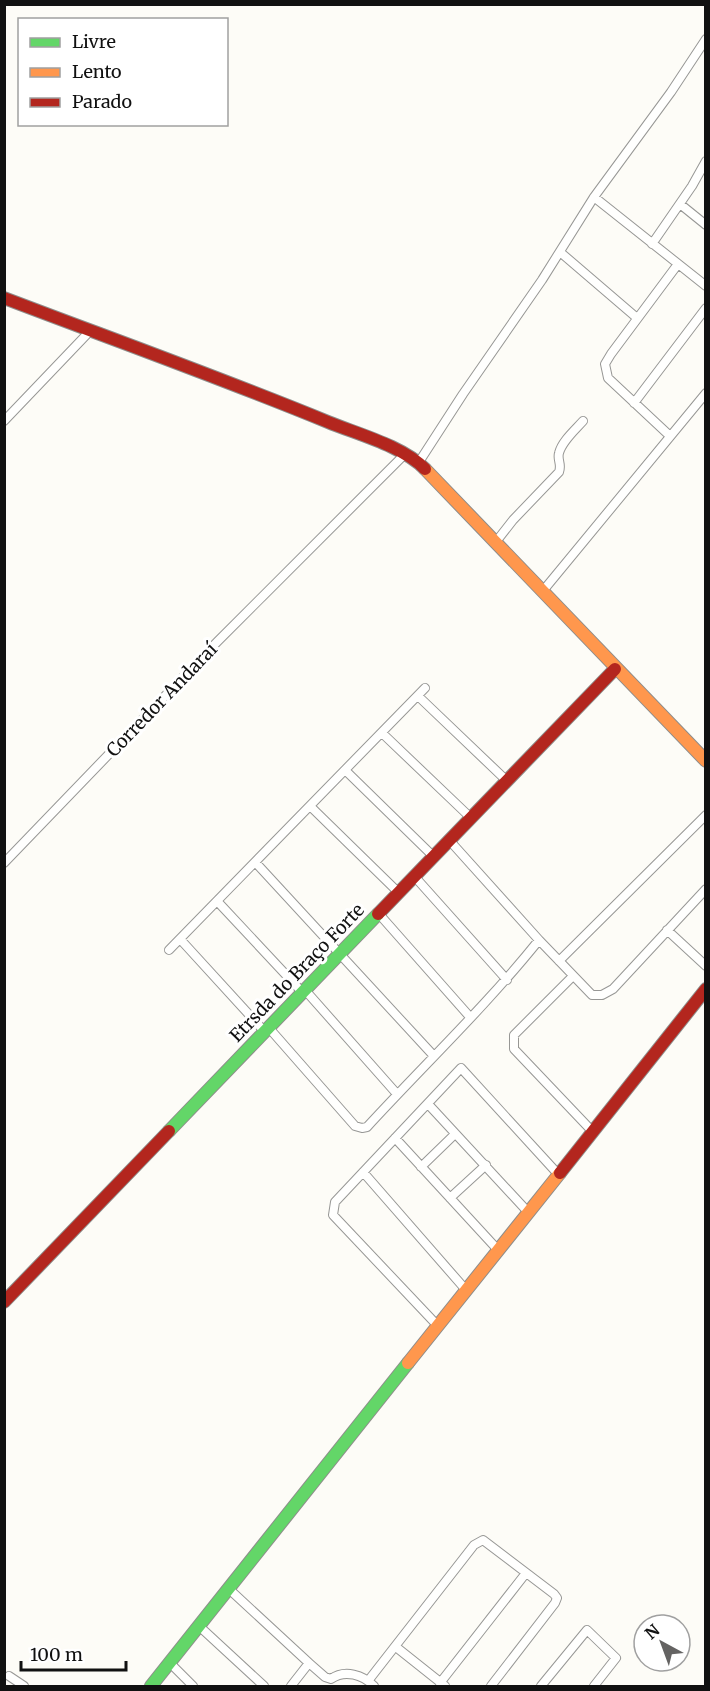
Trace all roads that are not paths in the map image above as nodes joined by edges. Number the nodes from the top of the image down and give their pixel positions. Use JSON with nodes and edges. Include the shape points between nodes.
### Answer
{"nodes":[{"id":1,"x":705,"y":39,"type":"edge"},
{"id":2,"x":705,"y":161,"type":"edge"},
{"id":3,"x":594,"y":197,"type":"junction"},
{"id":4,"x":680,"y":204,"type":"junction"},
{"id":5,"x":705,"y":225,"type":"edge"},
{"id":6,"x":652,"y":244,"type":"junction"},
{"id":7,"x":560,"y":252,"type":"junction"},
{"id":8,"x":678,"y":264,"type":"junction"},
{"id":9,"x":705,"y":286,"type":"edge"},
{"id":10,"x":4,"y":298,"type":"edge"},
{"id":11,"x":705,"y":308,"type":"edge"},
{"id":12,"x":637,"y":318,"type":"junction"},
{"id":13,"x":90,"y":331,"type":"junction"},
{"id":14,"x":705,"y":393,"type":"edge"},
{"id":15,"x":634,"y":403,"type":"junction"},
{"id":16,"x":4,"y":421,"type":"edge"},
{"id":17,"x":583,"y":421,"type":"dead end"},
{"id":18,"x":670,"y":436,"type":"junction"},
{"id":19,"x":405,"y":454,"type":"junction"},
{"id":20,"x":419,"y":462,"type":"junction"},
{"id":21,"x":495,"y":543,"type":"junction"},
{"id":22,"x":542,"y":592,"type":"junction"},
{"id":23,"x":615,"y":669,"type":"junction"},
{"id":24,"x":425,"y":688,"type":"dead end"},
{"id":25,"x":418,"y":696,"type":"junction"},
{"id":26,"x":382,"y":733,"type":"junction"},
{"id":27,"x":705,"y":761,"type":"edge"},
{"id":28,"x":345,"y":770,"type":"junction"},
{"id":29,"x":507,"y":781,"type":"junction"},
{"id":30,"x":310,"y":806,"type":"junction"},
{"id":31,"x":705,"y":815,"type":"edge"},
{"id":32,"x":471,"y":818,"type":"junction"},
{"id":33,"x":450,"y":841,"type":"junction"},
{"id":34,"x":434,"y":857,"type":"junction"},
{"id":35,"x":255,"y":862,"type":"junction"},
{"id":36,"x":4,"y":863,"type":"edge"},
{"id":37,"x":415,"y":877,"type":"junction"},
{"id":38,"x":705,"y":889,"type":"edge"},
{"id":39,"x":399,"y":893,"type":"junction"},
{"id":40,"x":217,"y":901,"type":"junction"},
{"id":41,"x":379,"y":914,"type":"junction"},
{"id":42,"x":668,"y":930,"type":"junction"},
{"id":43,"x":180,"y":939,"type":"junction"},
{"id":44,"x":539,"y":940,"type":"junction"},
{"id":45,"x":170,"y":950,"type":"dead end"},
{"id":46,"x":340,"y":954,"type":"junction"},
{"id":47,"x":559,"y":961,"type":"junction"},
{"id":48,"x":705,"y":966,"type":"edge"},
{"id":49,"x":573,"y":976,"type":"junction"},
{"id":50,"x":507,"y":980,"type":"junction"},
{"id":51,"x":705,"y":989,"type":"edge"},
{"id":52,"x":304,"y":992,"type":"junction"},
{"id":53,"x":470,"y":1017,"type":"junction"},
{"id":54,"x":267,"y":1030,"type":"junction"},
{"id":55,"x":433,"y":1055,"type":"junction"},
{"id":56,"x":397,"y":1094,"type":"junction"},
{"id":57,"x":428,"y":1104,"type":"junction"},
{"id":58,"x":592,"y":1131,"type":"junction"},
{"id":59,"x":455,"y":1134,"type":"junction"},
{"id":60,"x":395,"y":1138,"type":"junction"},
{"id":61,"x":486,"y":1165,"type":"junction"},
{"id":62,"x":421,"y":1167,"type":"junction"},
{"id":63,"x":363,"y":1172,"type":"junction"},
{"id":64,"x":558,"y":1174,"type":"junction"},
{"id":65,"x":450,"y":1198,"type":"junction"},
{"id":66,"x":528,"y":1212,"type":"junction"},
{"id":67,"x":498,"y":1250,"type":"junction"},
{"id":68,"x":466,"y":1290,"type":"junction"},
{"id":69,"x":4,"y":1302,"type":"edge"},
{"id":70,"x":437,"y":1325,"type":"junction"},
{"id":71,"x":526,"y":1573,"type":"junction"},
{"id":72,"x":229,"y":1589,"type":"junction"},
{"id":73,"x":199,"y":1626,"type":"junction"},
{"id":74,"x":396,"y":1647,"type":"junction"},
{"id":75,"x":170,"y":1663,"type":"junction"},
{"id":76,"x":309,"y":1663,"type":"junction"},
{"id":77,"x":9,"y":1676,"type":"dead end"},
{"id":78,"x":328,"y":1683,"type":"edge"},
{"id":79,"x":371,"y":1684,"type":"edge"},
{"id":80,"x":443,"y":1685,"type":"edge"},
{"id":81,"x":24,"y":1686,"type":"edge"},
{"id":82,"x":151,"y":1686,"type":"edge"},
{"id":83,"x":193,"y":1686,"type":"edge"},
{"id":84,"x":264,"y":1686,"type":"edge"},
{"id":85,"x":291,"y":1686,"type":"edge"},
{"id":86,"x":491,"y":1686,"type":"edge"},
{"id":87,"x":542,"y":1686,"type":"edge"},
{"id":88,"x":594,"y":1686,"type":"edge"}],
"edges":[{"from":1,"to":3,"type":"street"},
{"from":2,"to":4,"type":"street"},
{"from":3,"to":6,"type":"street"},
{"from":3,"to":7,"type":"street"},
{"from":4,"to":5,"type":"street"},
{"from":4,"to":6,"type":"street"},
{"from":6,"to":8,"type":"street"},
{"from":7,"to":12,"type":"street"},
{"from":7,"to":20,"type":"street"},
{"from":8,"to":9,"type":"street"},
{"from":8,"to":12,"type":"street"},
{"from":10,"to":13,"type":"street"},
{"from":11,"to":15,"type":"street"},
{"from":12,"to":15,"type":"street","via":[[605,364],[608,378]]},
{"from":13,"to":16,"type":"street"},
{"from":13,"to":19,"type":"street"},
{"from":14,"to":18,"type":"street"},
{"from":15,"to":18,"type":"street"},
{"from":17,"to":21,"type":"street","via":[[561,448],[559,472]]},
{"from":18,"to":22,"type":"street"},
{"from":19,"to":20,"type":"street"},
{"from":19,"to":36,"type":"street","name":"Corredor Andaraí"},
{"from":20,"to":21,"type":"street"},
{"from":21,"to":22,"type":"street"},
{"from":22,"to":23,"type":"street"},
{"from":23,"to":27,"type":"street"},
{"from":23,"to":29,"type":"street","name":"Etrsda do Braço Forte"},
{"from":24,"to":25,"type":"street"},
{"from":25,"to":26,"type":"street"},
{"from":25,"to":29,"type":"street"},
{"from":26,"to":28,"type":"street"},
{"from":26,"to":32,"type":"street"},
{"from":28,"to":30,"type":"street"},
{"from":28,"to":34,"type":"street"},
{"from":29,"to":32,"type":"street","name":"Etrsda do Braço Forte"},
{"from":30,"to":35,"type":"street"},
{"from":30,"to":39,"type":"street"},
{"from":31,"to":47,"type":"street"},
{"from":32,"to":33,"type":"street","name":"Etrsda do Braço Forte"},
{"from":33,"to":34,"type":"street","name":"Etrsda do Braço Forte"},
{"from":33,"to":44,"type":"street"},
{"from":34,"to":37,"type":"street","name":"Etrsda do Braço Forte"},
{"from":35,"to":40,"type":"street"},
{"from":35,"to":46,"type":"street"},
{"from":37,"to":39,"type":"street","name":"Etrsda do Braço Forte"},
{"from":37,"to":50,"type":"street"},
{"from":38,"to":42,"type":"street"},
{"from":39,"to":41,"type":"street","name":"Etrsda do Braço Forte"},
{"from":40,"to":43,"type":"street"},
{"from":40,"to":52,"type":"street"},
{"from":41,"to":46,"type":"street","name":"Etrsda do Braço Forte"},
{"from":41,"to":53,"type":"street"},
{"from":42,"to":48,"type":"street"},
{"from":42,"to":49,"type":"street","via":[[613,989],[592,995]]},
{"from":43,"to":45,"type":"street"},
{"from":43,"to":54,"type":"street"},
{"from":44,"to":47,"type":"street"},
{"from":44,"to":50,"type":"street"},
{"from":46,"to":52,"type":"street","name":"Etrsda do Braço Forte"},
{"from":46,"to":55,"type":"street"},
{"from":47,"to":49,"type":"street"},
{"from":49,"to":58,"type":"street","via":[[514,1035],[514,1049]]},
{"from":50,"to":53,"type":"street"},
{"from":51,"to":58,"type":"street"},
{"from":52,"to":54,"type":"street","name":"Etrsda do Braço Forte"},
{"from":52,"to":56,"type":"street"},
{"from":53,"to":55,"type":"street"},
{"from":54,"to":56,"type":"street","via":[[355,1126],[367,1127]]},
{"from":54,"to":69,"type":"street","name":"Etrsda do Braço Forte"},
{"from":55,"to":56,"type":"street"},
{"from":57,"to":59,"type":"street"},
{"from":57,"to":60,"type":"street"},
{"from":57,"to":64,"type":"street","via":[[461,1068]]},
{"from":58,"to":64,"type":"street"},
{"from":59,"to":61,"type":"street"},
{"from":59,"to":62,"type":"street"},
{"from":60,"to":62,"type":"street"},
{"from":60,"to":63,"type":"street"},
{"from":61,"to":65,"type":"street"},
{"from":61,"to":66,"type":"street"},
{"from":62,"to":65,"type":"street"},
{"from":63,"to":68,"type":"street"},
{"from":63,"to":70,"type":"street","via":[[334,1202],[333,1215]]},
{"from":64,"to":66,"type":"street"},
{"from":65,"to":67,"type":"street"},
{"from":66,"to":67,"type":"street"},
{"from":67,"to":68,"type":"street"},
{"from":68,"to":70,"type":"street"},
{"from":70,"to":72,"type":"street"},
{"from":71,"to":74,"type":"street","via":[[487,1541],[480,1540]]},
{"from":71,"to":80,"type":"street"},
{"from":71,"to":86,"type":"street","via":[[554,1594],[556,1600]]},
{"from":72,"to":73,"type":"street"},
{"from":72,"to":76,"type":"street"},
{"from":73,"to":75,"type":"street"},
{"from":73,"to":84,"type":"street"},
{"from":74,"to":79,"type":"street"},
{"from":74,"to":80,"type":"street"},
{"from":75,"to":82,"type":"street"},
{"from":75,"to":83,"type":"street"},
{"from":76,"to":78,"type":"street"},
{"from":76,"to":85,"type":"street"},
{"from":77,"to":81,"type":"street"},
{"from":78,"to":79,"type":"street","via":[[337,1674],[346,1673]]},
{"from":87,"to":88,"type":"street","via":[[587,1630],[616,1658]]}]}
